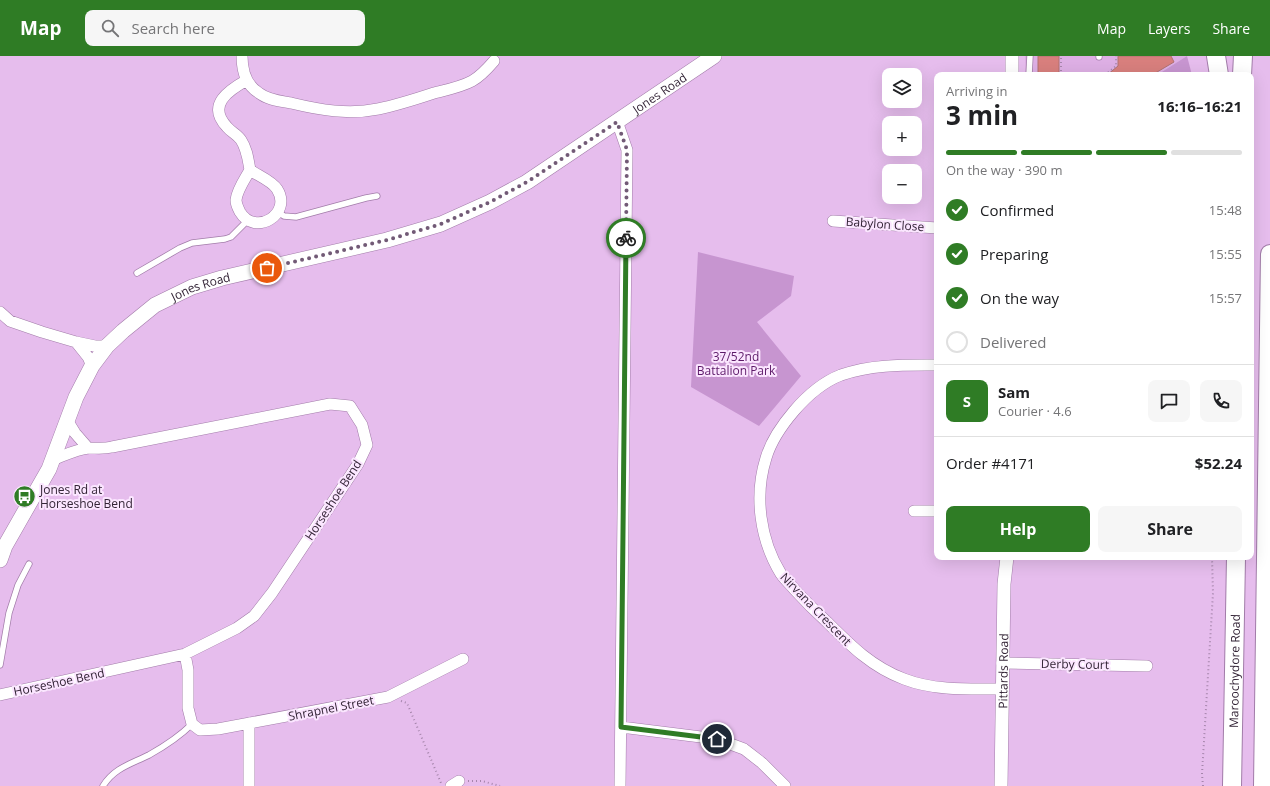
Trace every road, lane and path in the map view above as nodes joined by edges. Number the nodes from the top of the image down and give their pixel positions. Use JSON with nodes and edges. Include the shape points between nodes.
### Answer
{"nodes":[{"id":1,"x":242,"y":56,"type":"edge"},
{"id":2,"x":714,"y":56,"type":"edge"},
{"id":3,"x":1012,"y":56,"type":"edge"},
{"id":4,"x":1030,"y":56,"type":"edge"},
{"id":5,"x":1061,"y":56,"type":"edge"},
{"id":6,"x":1116,"y":56,"type":"edge"},
{"id":7,"x":1216,"y":56,"type":"edge"},
{"id":8,"x":1243,"y":56,"type":"edge"},
{"id":9,"x":494,"y":61,"type":"dead end"},
{"id":10,"x":1012,"y":72,"type":"edge"},
{"id":11,"x":1029,"y":72,"type":"edge"},
{"id":12,"x":1060,"y":72,"type":"edge"},
{"id":13,"x":1109,"y":72,"type":"edge"},
{"id":14,"x":1219,"y":72,"type":"edge"},
{"id":15,"x":1242,"y":72,"type":"edge"},
{"id":16,"x":247,"y":80,"type":"junction"},
{"id":17,"x":617,"y":122,"type":"junction"},
{"id":18,"x":250,"y":170,"type":"junction"},
{"id":19,"x":377,"y":196,"type":"dead end"},
{"id":20,"x":278,"y":212,"type":"junction"},
{"id":21,"x":248,"y":220,"type":"junction"},
{"id":22,"x":833,"y":221,"type":"dead end"},
{"id":23,"x":934,"y":228,"type":"edge"},
{"id":24,"x":1270,"y":254,"type":"edge"},
{"id":25,"x":137,"y":273,"type":"dead end"},
{"id":26,"x":0,"y":312,"type":"edge"},
{"id":27,"x":76,"y":342,"type":"junction"},
{"id":28,"x":107,"y":346,"type":"junction"},
{"id":29,"x":934,"y":365,"type":"edge"},
{"id":30,"x":92,"y":366,"type":"junction"},
{"id":31,"x":67,"y":420,"type":"junction"},
{"id":32,"x":88,"y":448,"type":"junction"},
{"id":33,"x":52,"y":460,"type":"junction"},
{"id":34,"x":914,"y":511,"type":"dead end"},
{"id":35,"x":934,"y":512,"type":"edge"},
{"id":36,"x":0,"y":560,"type":"edge"},
{"id":37,"x":1007,"y":560,"type":"edge"},
{"id":38,"x":1212,"y":560,"type":"edge"},
{"id":39,"x":1236,"y":560,"type":"edge"},
{"id":40,"x":29,"y":564,"type":"dead end"},
{"id":41,"x":1268,"y":565,"type":"edge"},
{"id":42,"x":185,"y":654,"type":"junction"},
{"id":43,"x":463,"y":659,"type":"dead end"},
{"id":44,"x":1002,"y":663,"type":"junction"},
{"id":45,"x":0,"y":665,"type":"edge"},
{"id":46,"x":1147,"y":666,"type":"dead end"},
{"id":47,"x":1003,"y":690,"type":"junction"},
{"id":48,"x":0,"y":695,"type":"edge"},
{"id":49,"x":388,"y":697,"type":"junction"},
{"id":50,"x":249,"y":723,"type":"junction"},
{"id":51,"x":192,"y":724,"type":"junction"},
{"id":52,"x":621,"y":727,"type":"junction"},
{"id":53,"x":455,"y":784,"type":"edge"},
{"id":54,"x":102,"y":786,"type":"edge"},
{"id":55,"x":249,"y":786,"type":"edge"},
{"id":56,"x":442,"y":786,"type":"edge"},
{"id":57,"x":500,"y":786,"type":"edge"},
{"id":58,"x":620,"y":786,"type":"edge"},
{"id":59,"x":785,"y":786,"type":"edge"},
{"id":60,"x":1001,"y":786,"type":"edge"},
{"id":61,"x":1203,"y":786,"type":"edge"},
{"id":62,"x":1232,"y":786,"type":"edge"},
{"id":63,"x":1263,"y":786,"type":"edge"}],
"edges":[{"from":1,"to":16,"type":"street"},
{"from":2,"to":17,"type":"main road","name":"Jones Road"},
{"from":3,"to":10,"type":"street"},
{"from":4,"to":11,"type":"lane"},
{"from":5,"to":12,"type":"path"},
{"from":6,"to":13,"type":"path","via":[[1116,66]]},
{"from":7,"to":14,"type":"highway"},
{"from":8,"to":15,"type":"highway"},
{"from":9,"to":16,"type":"street","via":[[472,82],[378,109],[358,111],[337,112],[270,99],[258,93]]},
{"from":16,"to":18,"type":"street","via":[[232,88],[221,100],[219,115],[240,139]]},
{"from":17,"to":28,"type":"main road","name":"Jones Road","via":[[527,182],[441,224],[387,240],[192,287],[155,305]]},
{"from":17,"to":52,"type":"street","via":[[627,150]]},
{"from":18,"to":20,"type":"street","via":[[277,189],[281,201]]},
{"from":18,"to":21,"type":"street","via":[[236,200],[240,213]]},
{"from":19,"to":20,"type":"lane","via":[[296,217],[284,216]]},
{"from":20,"to":21,"type":"street","via":[[270,220],[255,223]]},
{"from":21,"to":25,"type":"lane","via":[[231,237],[192,243]]},
{"from":22,"to":23,"type":"street","name":"Babylon Close"},
{"from":24,"to":41,"type":"highway"},
{"from":26,"to":27,"type":"street","via":[[10,321]]},
{"from":27,"to":28,"type":"street"},
{"from":27,"to":30,"type":"street"},
{"from":28,"to":30,"type":"main road","name":"Jones Road"},
{"from":29,"to":47,"type":"street","name":"Nirvana Crescent","via":[[867,368],[841,376],[804,399],[781,426],[766,457],[759,488],[760,516],[767,545],[781,575],[851,646],[876,666],[904,679],[932,687]]},
{"from":30,"to":31,"type":"main road","name":"Jones Road"},
{"from":31,"to":32,"type":"street"},
{"from":31,"to":33,"type":"main road","name":"Jones Road"},
{"from":32,"to":33,"type":"street"},
{"from":32,"to":42,"type":"street","name":"Horseshoe Bend","via":[[112,447],[330,404],[350,406],[362,425],[367,445],[358,464],[254,616],[237,628]]},
{"from":33,"to":36,"type":"main road","name":"Jones Road","via":[[5,546]]},
{"from":34,"to":35,"type":"street"},
{"from":37,"to":44,"type":"street","name":"Pittards Road"},
{"from":38,"to":61,"type":"path","via":[[1213,593]]},
{"from":39,"to":62,"type":"highway","name":"Maroochydore Road"},
{"from":40,"to":45,"type":"lane","via":[[18,585],[9,613]]},
{"from":41,"to":63,"type":"highway"},
{"from":42,"to":48,"type":"street","name":"Horseshoe Bend"},
{"from":42,"to":51,"type":"street","via":[[188,670],[188,708]]},
{"from":43,"to":49,"type":"street","name":"Shrapnel Street"},
{"from":44,"to":46,"type":"street","name":"Derby Court"},
{"from":44,"to":47,"type":"street","name":"Pittards Road"},
{"from":47,"to":60,"type":"street","name":"Pittards Road"},
{"from":49,"to":50,"type":"street","name":"Shrapnel Street"},
{"from":49,"to":56,"type":"path","via":[[407,703]]},
{"from":50,"to":51,"type":"street","name":"Shrapnel Street","via":[[200,730]]},
{"from":50,"to":55,"type":"street"},
{"from":51,"to":54,"type":"lane","via":[[178,738],[122,767],[108,777]]},
{"from":52,"to":58,"type":"street"},
{"from":52,"to":59,"type":"street","via":[[717,739],[744,749]]},
{"from":53,"to":57,"type":"path","via":[[482,781]]}]}
